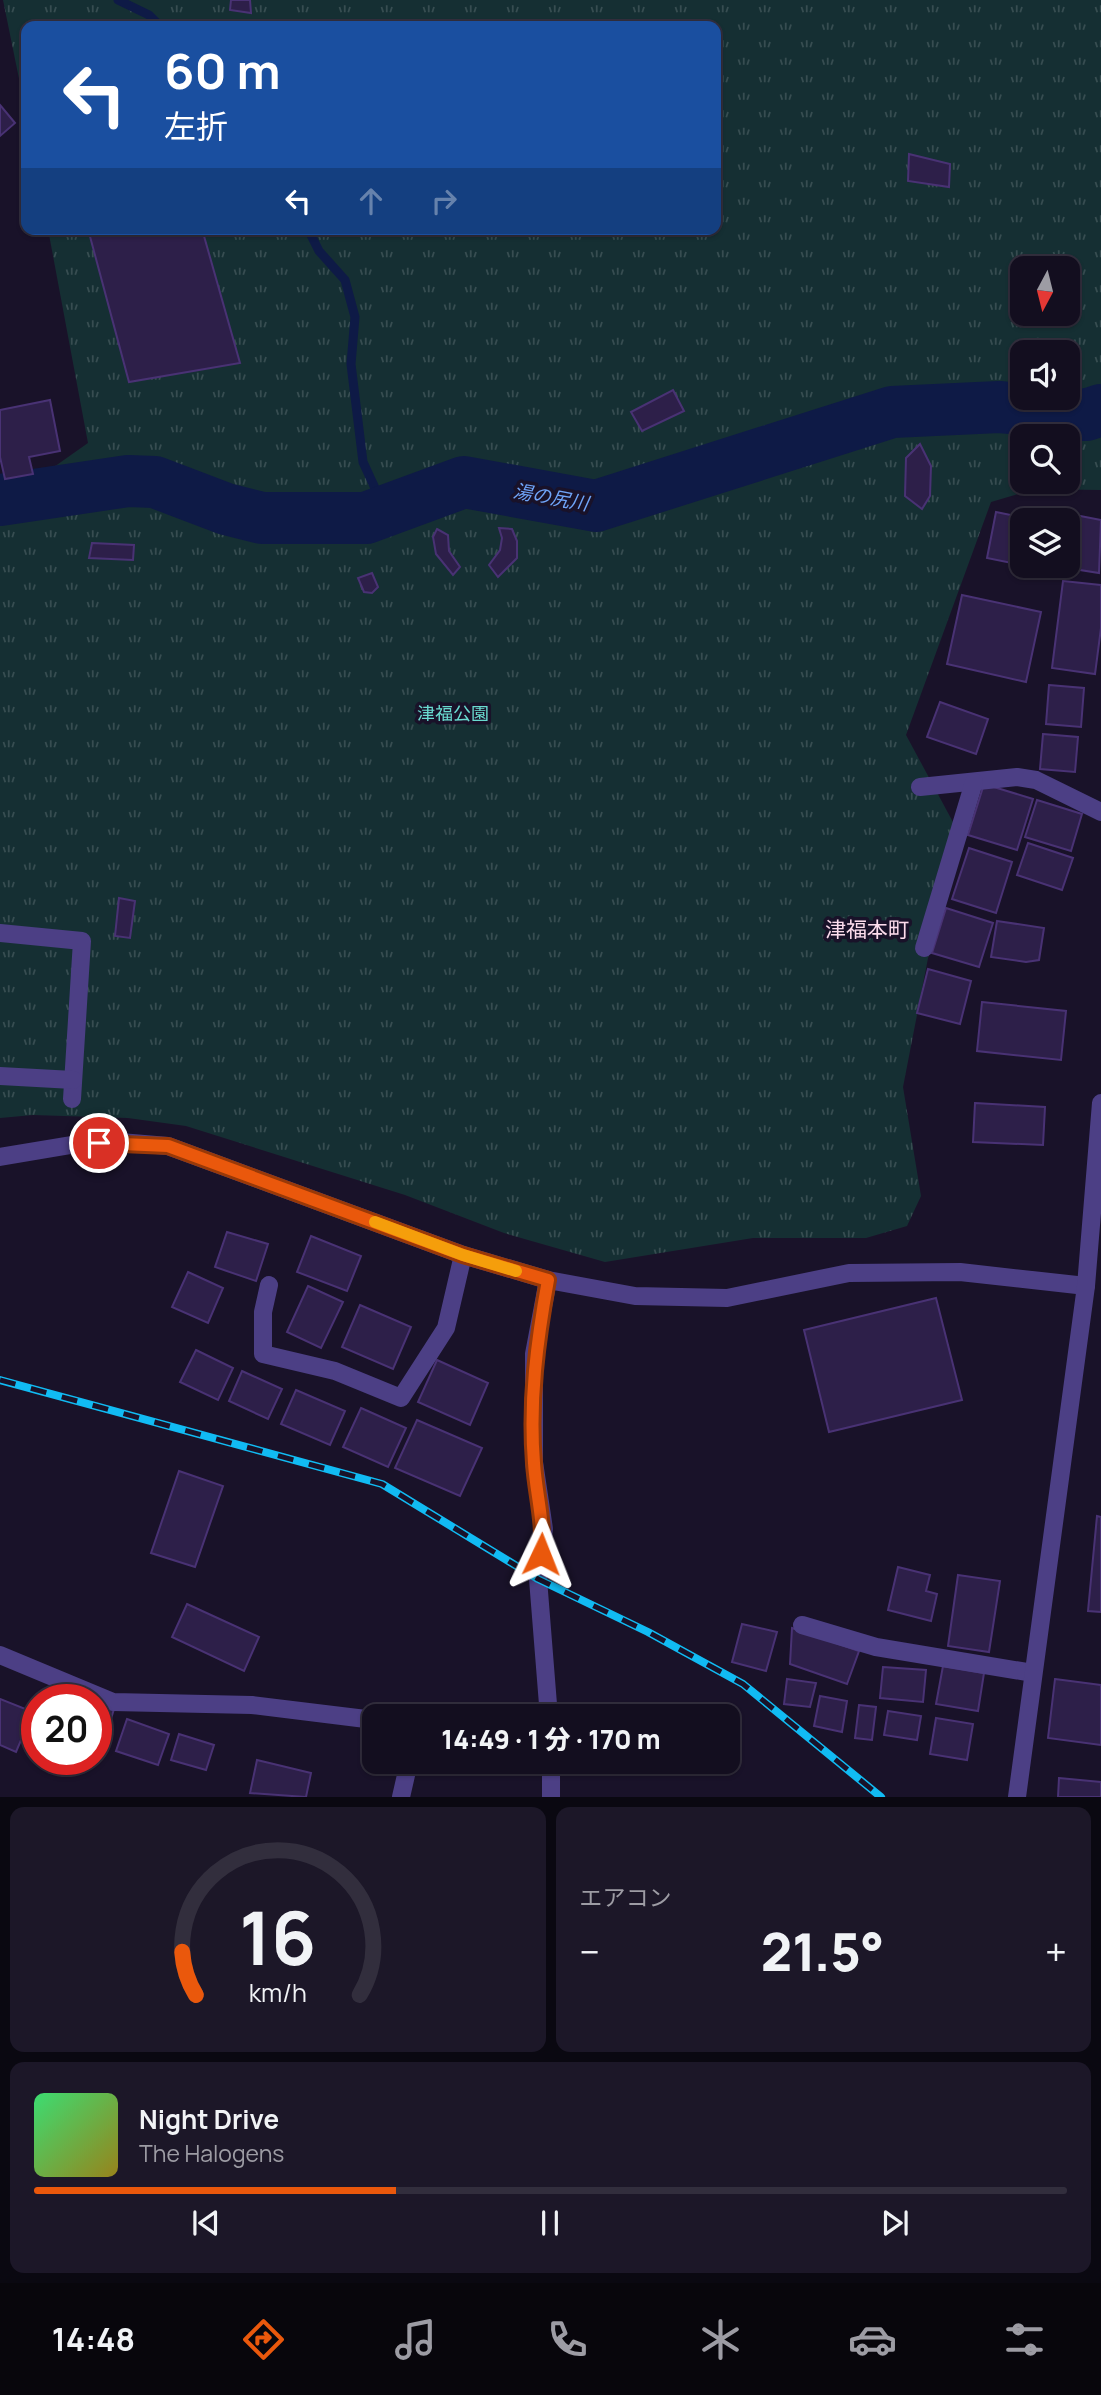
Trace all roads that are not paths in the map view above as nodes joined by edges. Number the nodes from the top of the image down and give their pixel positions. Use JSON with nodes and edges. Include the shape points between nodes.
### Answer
{"nodes":[{"id":1,"x":974,"y":782,"type":"junction"},
{"id":2,"x":920,"y":787,"type":"dead end"},
{"id":3,"x":1101,"y":812,"type":"edge"},
{"id":4,"x":0,"y":933,"type":"edge"},
{"id":5,"x":924,"y":948,"type":"dead end"},
{"id":6,"x":0,"y":1076,"type":"edge"},
{"id":7,"x":73,"y":1080,"type":"junction"},
{"id":8,"x":72,"y":1099,"type":"dead end"},
{"id":9,"x":1101,"y":1102,"type":"edge"},
{"id":10,"x":0,"y":1157,"type":"edge"},
{"id":11,"x":463,"y":1255,"type":"junction"},
{"id":12,"x":548,"y":1280,"type":"junction"},
{"id":13,"x":269,"y":1285,"type":"dead end"},
{"id":14,"x":1086,"y":1286,"type":"junction"},
{"id":15,"x":802,"y":1625,"type":"dead end"},
{"id":16,"x":0,"y":1655,"type":"edge"},
{"id":17,"x":1033,"y":1673,"type":"junction"},
{"id":18,"x":548,"y":1704,"type":"edge"},
{"id":19,"x":362,"y":1719,"type":"edge"},
{"id":20,"x":406,"y":1774,"type":"edge"},
{"id":21,"x":551,"y":1774,"type":"edge"},
{"id":22,"x":401,"y":1797,"type":"edge"},
{"id":23,"x":551,"y":1797,"type":"edge"},
{"id":24,"x":1017,"y":1797,"type":"edge"}],
"edges":[{"from":1,"to":2,"type":"street"},
{"from":1,"to":3,"type":"street","via":[[1017,777],[1036,780]]},
{"from":1,"to":5,"type":"street"},
{"from":4,"to":7,"type":"street","via":[[82,941]]},
{"from":6,"to":7,"type":"street"},
{"from":7,"to":8,"type":"street"},
{"from":9,"to":14,"type":"street"},
{"from":10,"to":11,"type":"street","via":[[78,1144],[168,1146]]},
{"from":11,"to":12,"type":"street"},
{"from":11,"to":13,"type":"street","via":[[446,1328],[401,1398],[335,1371],[263,1354],[262,1312]]},
{"from":12,"to":14,"type":"street","via":[[635,1296],[727,1298],[849,1273],[960,1272]]},
{"from":12,"to":18,"type":"street","via":[[534,1354],[534,1462],[544,1529],[538,1579]]},
{"from":14,"to":17,"type":"street"},
{"from":15,"to":17,"type":"street","via":[[876,1647]]},
{"from":16,"to":19,"type":"street","via":[[113,1702],[252,1705]]},
{"from":17,"to":24,"type":"street"},
{"from":20,"to":22,"type":"street"},
{"from":21,"to":23,"type":"street"}]}
